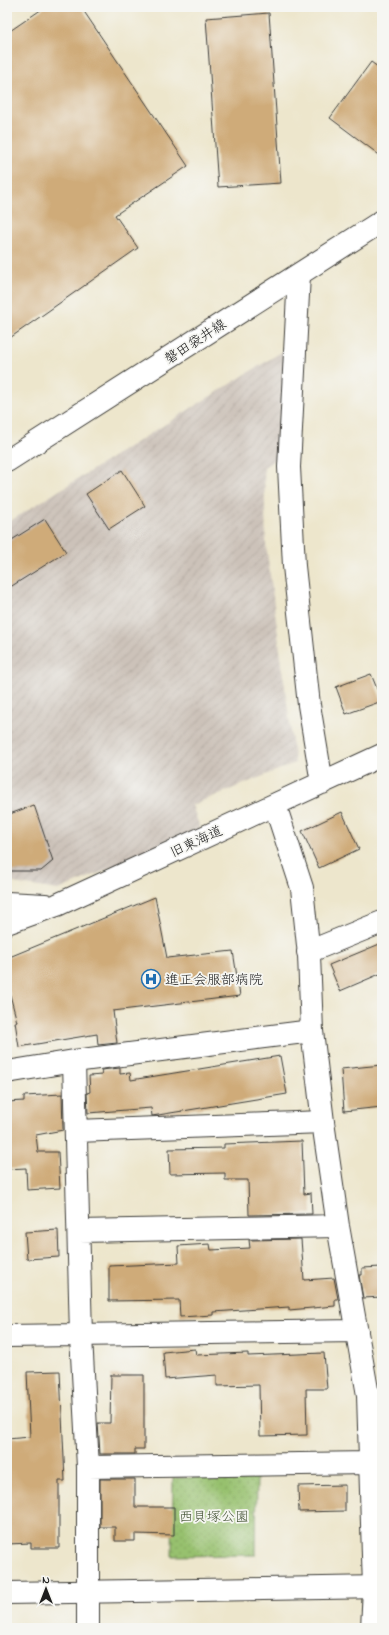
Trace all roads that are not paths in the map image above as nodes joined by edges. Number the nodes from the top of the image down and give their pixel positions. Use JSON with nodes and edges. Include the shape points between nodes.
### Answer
{"nodes":[{"id":1,"x":382,"y":221,"type":"edge"},
{"id":2,"x":299,"y":275,"type":"junction"},
{"id":3,"x":7,"y":462,"type":"edge"},
{"id":4,"x":382,"y":755,"type":"edge"},
{"id":5,"x":322,"y":783,"type":"junction"},
{"id":6,"x":275,"y":805,"type":"junction"},
{"id":7,"x":7,"y":903,"type":"edge"},
{"id":8,"x":57,"y":905,"type":"junction"},
{"id":9,"x":7,"y":922,"type":"edge"},
{"id":10,"x":382,"y":922,"type":"edge"},
{"id":11,"x":308,"y":952,"type":"junction"},
{"id":12,"x":312,"y":1031,"type":"junction"},
{"id":13,"x":74,"y":1061,"type":"junction"},
{"id":14,"x":7,"y":1072,"type":"edge"},
{"id":15,"x":322,"y":1122,"type":"junction"},
{"id":16,"x":76,"y":1131,"type":"junction"},
{"id":17,"x":338,"y":1226,"type":"junction"},
{"id":18,"x":79,"y":1231,"type":"junction"},
{"id":19,"x":357,"y":1331,"type":"junction"},
{"id":20,"x":7,"y":1336,"type":"edge"},
{"id":21,"x":81,"y":1336,"type":"junction"},
{"id":22,"x":375,"y":1395,"type":"edge"},
{"id":23,"x":369,"y":1463,"type":"junction"},
{"id":24,"x":88,"y":1467,"type":"junction"},
{"id":25,"x":378,"y":1588,"type":"edge"},
{"id":26,"x":87,"y":1592,"type":"junction"},
{"id":27,"x":7,"y":1593,"type":"edge"},
{"id":28,"x":88,"y":1628,"type":"edge"},
{"id":29,"x":372,"y":1628,"type":"edge"}],
"edges":[{"from":1,"to":2,"type":"street","name":"磐田袋井線"},
{"from":2,"to":3,"type":"street","name":"磐田袋井線"},
{"from":2,"to":5,"type":"street","via":[[289,475],[295,574],[309,705]]},
{"from":4,"to":5,"type":"street","name":"旧東海道"},
{"from":5,"to":6,"type":"street","name":"旧東海道"},
{"from":6,"to":8,"type":"street","name":"旧東海道"},
{"from":6,"to":11,"type":"street","via":[[302,888]]},
{"from":7,"to":8,"type":"street"},
{"from":8,"to":9,"type":"street","name":"旧東海道"},
{"from":10,"to":11,"type":"street"},
{"from":11,"to":12,"type":"street"},
{"from":12,"to":13,"type":"street"},
{"from":12,"to":15,"type":"street"},
{"from":13,"to":14,"type":"street"},
{"from":13,"to":16,"type":"street"},
{"from":15,"to":16,"type":"street"},
{"from":15,"to":17,"type":"street"},
{"from":16,"to":18,"type":"street"},
{"from":17,"to":18,"type":"street"},
{"from":17,"to":19,"type":"street"},
{"from":18,"to":21,"type":"street"},
{"from":19,"to":21,"type":"street"},
{"from":19,"to":22,"type":"street"},
{"from":20,"to":21,"type":"street"},
{"from":21,"to":24,"type":"street"},
{"from":22,"to":23,"type":"street"},
{"from":23,"to":24,"type":"street"},
{"from":23,"to":25,"type":"street"},
{"from":24,"to":26,"type":"street"},
{"from":25,"to":26,"type":"street"},
{"from":25,"to":29,"type":"street"},
{"from":26,"to":27,"type":"street"},
{"from":26,"to":28,"type":"street"}]}
